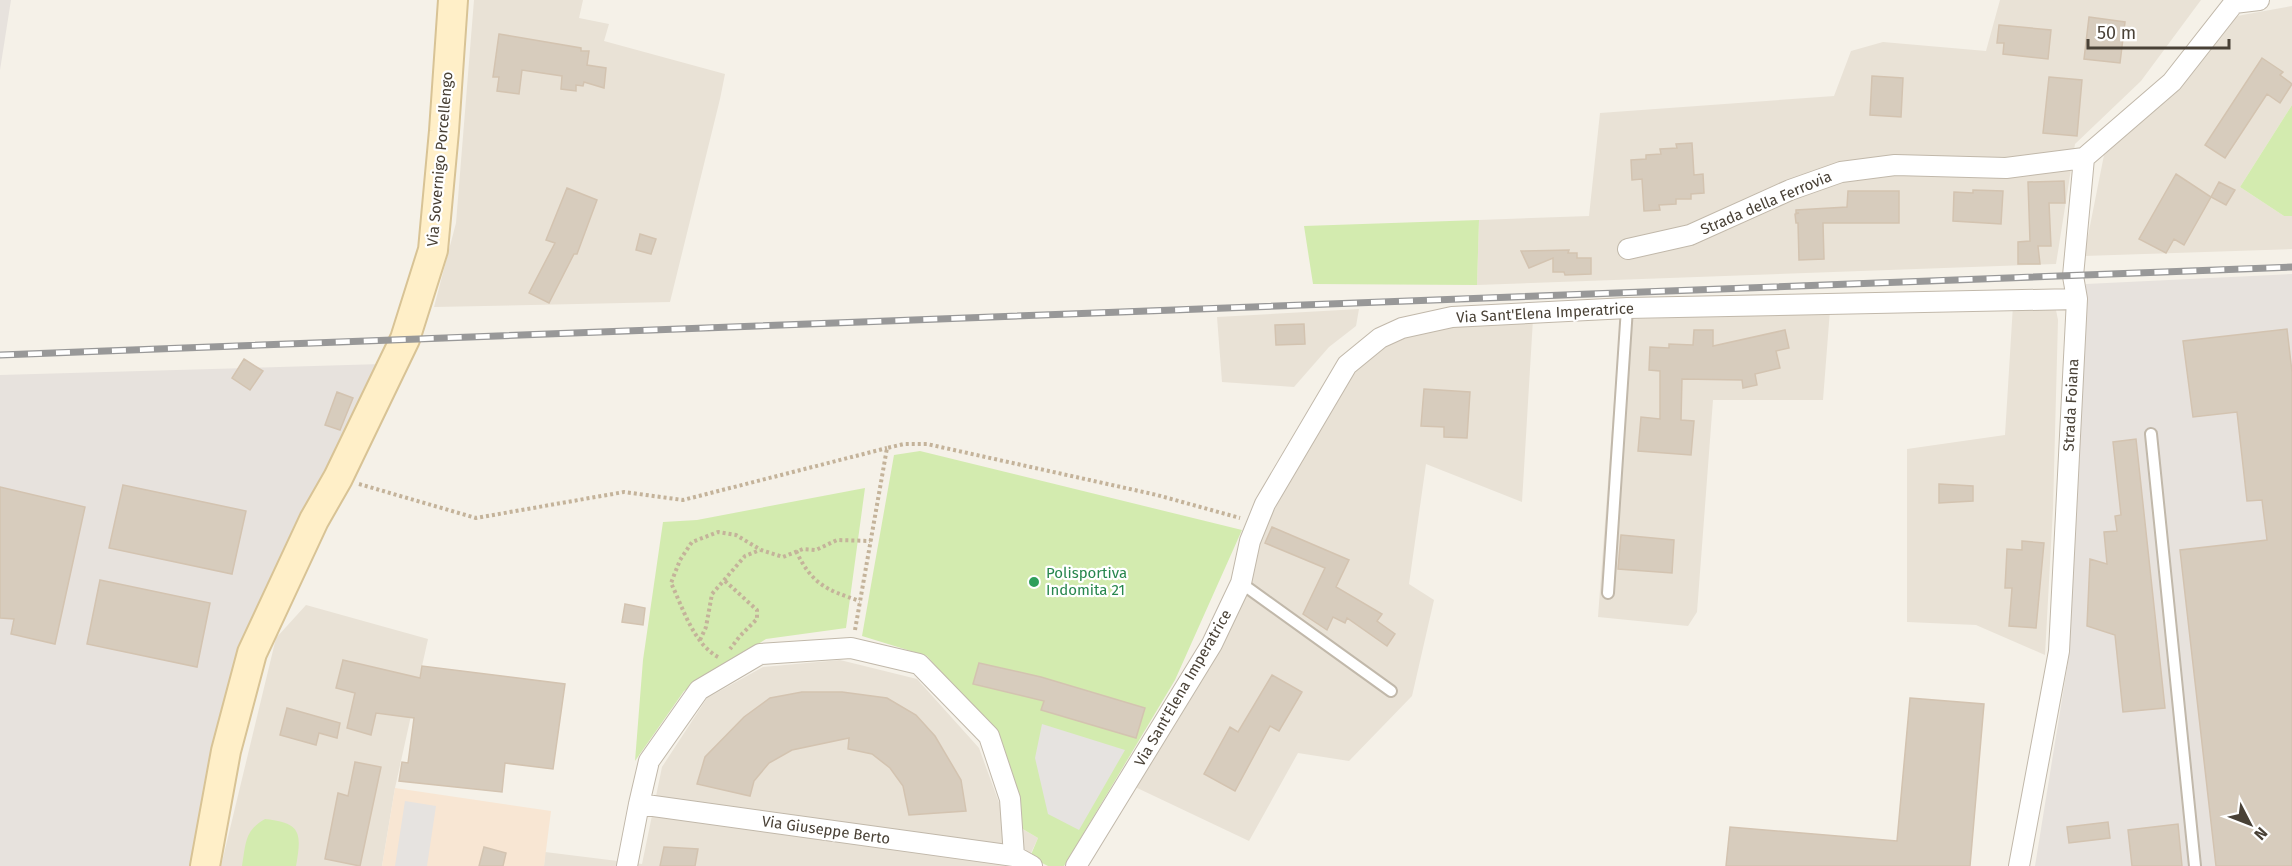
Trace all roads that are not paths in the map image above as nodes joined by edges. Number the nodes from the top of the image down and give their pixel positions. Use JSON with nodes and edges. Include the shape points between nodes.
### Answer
{"nodes":[{"id":1,"x":453,"y":0,"type":"edge"},
{"id":2,"x":2259,"y":0,"type":"edge"},
{"id":3,"x":2233,"y":1,"type":"edge"},
{"id":4,"x":2084,"y":159,"type":"junction"},
{"id":5,"x":1628,"y":249,"type":"dead end"},
{"id":6,"x":2077,"y":299,"type":"junction"},
{"id":7,"x":1628,"y":308,"type":"junction"},
{"id":8,"x":2151,"y":434,"type":"dead end"},
{"id":9,"x":1241,"y":583,"type":"junction"},
{"id":10,"x":1608,"y":593,"type":"dead end"},
{"id":11,"x":1392,"y":691,"type":"dead end"},
{"id":12,"x":639,"y":804,"type":"junction"},
{"id":13,"x":1014,"y":856,"type":"junction"},
{"id":14,"x":205,"y":866,"type":"edge"},
{"id":15,"x":627,"y":866,"type":"edge"},
{"id":16,"x":1032,"y":866,"type":"edge"},
{"id":17,"x":1076,"y":866,"type":"edge"},
{"id":18,"x":2019,"y":866,"type":"edge"},
{"id":19,"x":2195,"y":866,"type":"edge"}],
"edges":[{"from":1,"to":14,"type":"street","name":"Via Sovernigo Porcellengo","via":[[433,250],[405,339],[252,653],[226,751]]},
{"from":2,"to":3,"type":"street"},
{"from":3,"to":4,"type":"street","via":[[2172,82]]},
{"from":4,"to":5,"type":"street","name":"Strada della Ferrovia","via":[[2006,168],[1895,165],[1841,172],[1790,190],[1690,235]]},
{"from":4,"to":6,"type":"street","name":"Strada Foiana","via":[[2073,276]]},
{"from":6,"to":7,"type":"street","name":"Via Sant'Elena Imperatrice"},
{"from":6,"to":18,"type":"street","name":"Strada Foiana","via":[[2059,651]]},
{"from":7,"to":9,"type":"street","name":"Via Sant'Elena Imperatrice","via":[[1452,317],[1402,328],[1380,338],[1347,365],[1265,504],[1250,541]]},
{"from":7,"to":10,"type":"lane"},
{"from":8,"to":19,"type":"lane"},
{"from":9,"to":11,"type":"lane"},
{"from":9,"to":17,"type":"street","name":"Via Sant'Elena Imperatrice","via":[[1212,644]]},
{"from":12,"to":13,"type":"street","name":"Via Giuseppe Berto"},
{"from":12,"to":13,"type":"street","via":[[649,761],[699,690],[760,654],[851,648],[919,664],[989,736],[1010,799]]},
{"from":12,"to":15,"type":"street"},
{"from":13,"to":16,"type":"street","name":"Via Giuseppe Berto"}]}
